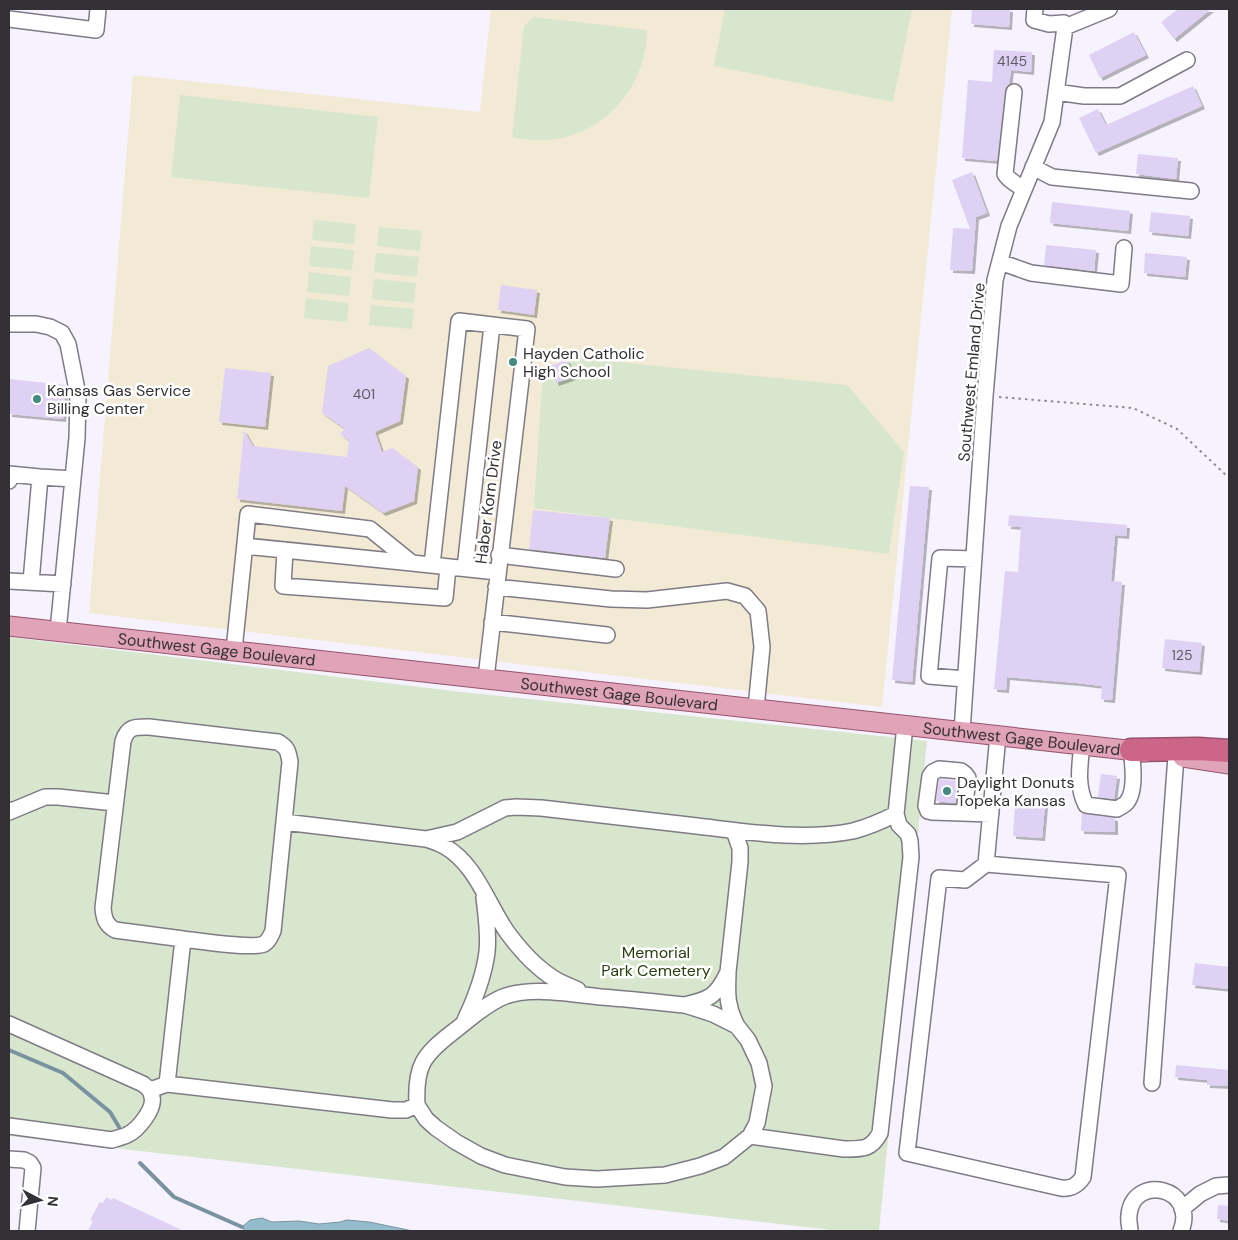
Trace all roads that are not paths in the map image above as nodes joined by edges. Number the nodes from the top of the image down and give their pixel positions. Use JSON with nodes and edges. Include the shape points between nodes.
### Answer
{"nodes":[{"id":1,"x":98,"y":9,"type":"edge"},
{"id":2,"x":1035,"y":9,"type":"edge"},
{"id":3,"x":1109,"y":9,"type":"edge"},
{"id":4,"x":9,"y":20,"type":"edge"},
{"id":5,"x":1064,"y":20,"type":"edge"},
{"id":6,"x":1187,"y":60,"type":"dead end"},
{"id":7,"x":1014,"y":92,"type":"dead end"},
{"id":8,"x":1056,"y":92,"type":"junction"},
{"id":9,"x":1033,"y":167,"type":"junction"},
{"id":10,"x":1024,"y":189,"type":"junction"},
{"id":11,"x":1191,"y":191,"type":"dead end"},
{"id":12,"x":1124,"y":248,"type":"dead end"},
{"id":13,"x":1000,"y":262,"type":"junction"},
{"id":14,"x":9,"y":324,"type":"edge"},
{"id":15,"x":492,"y":325,"type":"junction"},
{"id":16,"x":40,"y":477,"type":"junction"},
{"id":17,"x":73,"y":479,"type":"junction"},
{"id":18,"x":9,"y":481,"type":"edge"},
{"id":19,"x":244,"y":546,"type":"junction"},
{"id":20,"x":285,"y":550,"type":"junction"},
{"id":21,"x":499,"y":555,"type":"junction"},
{"id":22,"x":974,"y":560,"type":"junction"},
{"id":23,"x":412,"y":563,"type":"junction"},
{"id":24,"x":432,"y":565,"type":"junction"},
{"id":25,"x":448,"y":567,"type":"junction"},
{"id":26,"x":465,"y":568,"type":"junction"},
{"id":27,"x":616,"y":569,"type":"dead end"},
{"id":28,"x":497,"y":572,"type":"junction"},
{"id":29,"x":9,"y":581,"type":"edge"},
{"id":30,"x":31,"y":582,"type":"junction"},
{"id":31,"x":63,"y":584,"type":"junction"},
{"id":32,"x":496,"y":587,"type":"junction"},
{"id":33,"x":492,"y":622,"type":"junction"},
{"id":34,"x":9,"y":626,"type":"edge"},
{"id":35,"x":58,"y":631,"type":"junction"},
{"id":36,"x":607,"y":636,"type":"dead end"},
{"id":37,"x":234,"y":650,"type":"junction"},
{"id":38,"x":486,"y":678,"type":"junction"},
{"id":39,"x":965,"y":679,"type":"junction"},
{"id":40,"x":756,"y":708,"type":"junction"},
{"id":41,"x":905,"y":725,"type":"junction"},
{"id":42,"x":962,"y":731,"type":"junction"},
{"id":43,"x":998,"y":735,"type":"junction"},
{"id":44,"x":1082,"y":744,"type":"junction"},
{"id":45,"x":1131,"y":750,"type":"junction"},
{"id":46,"x":1229,"y":752,"type":"edge"},
{"id":47,"x":1176,"y":756,"type":"junction"},
{"id":48,"x":1229,"y":764,"type":"edge"},
{"id":49,"x":115,"y":803,"type":"junction"},
{"id":50,"x":9,"y":810,"type":"edge"},
{"id":51,"x":964,"y":813,"type":"dead end"},
{"id":52,"x":896,"y":814,"type":"junction"},
{"id":53,"x":990,"y":814,"type":"junction"},
{"id":54,"x":284,"y":822,"type":"junction"},
{"id":55,"x":734,"y":831,"type":"junction"},
{"id":56,"x":426,"y":839,"type":"junction"},
{"id":57,"x":986,"y":864,"type":"junction"},
{"id":58,"x":484,"y":893,"type":"junction"},
{"id":59,"x":183,"y":939,"type":"junction"},
{"id":60,"x":728,"y":972,"type":"junction"},
{"id":61,"x":591,"y":996,"type":"junction"},
{"id":62,"x":684,"y":1005,"type":"junction"},
{"id":63,"x":9,"y":1024,"type":"edge"},
{"id":64,"x":462,"y":1025,"type":"junction"},
{"id":65,"x":737,"y":1026,"type":"junction"},
{"id":66,"x":1152,"y":1083,"type":"dead end"},
{"id":67,"x":167,"y":1084,"type":"junction"},
{"id":68,"x":150,"y":1090,"type":"junction"},
{"id":69,"x":417,"y":1106,"type":"junction"},
{"id":70,"x":9,"y":1126,"type":"edge"},
{"id":71,"x":750,"y":1136,"type":"junction"},
{"id":72,"x":9,"y":1159,"type":"edge"},
{"id":73,"x":1229,"y":1184,"type":"edge"},
{"id":74,"x":1182,"y":1209,"type":"junction"},
{"id":75,"x":27,"y":1231,"type":"edge"},
{"id":76,"x":1130,"y":1231,"type":"edge"},
{"id":77,"x":1181,"y":1231,"type":"edge"}],
"edges":[{"from":1,"to":4,"type":"street","via":[[96,30]]},
{"from":2,"to":5,"type":"street","via":[[1034,20],[1049,24]]},
{"from":3,"to":5,"type":"street"},
{"from":5,"to":8,"type":"street","name":"Southwest Emland Drive"},
{"from":6,"to":8,"type":"street","via":[[1120,96]]},
{"from":7,"to":10,"type":"street","via":[[1005,174]]},
{"from":8,"to":9,"type":"street","name":"Southwest Emland Drive","via":[[1052,122]]},
{"from":9,"to":10,"type":"street","name":"Southwest Emland Drive"},
{"from":9,"to":11,"type":"street","via":[[1052,177]]},
{"from":10,"to":13,"type":"street","name":"Southwest Emland Drive","via":[[1009,226]]},
{"from":12,"to":13,"type":"street","via":[[1121,284],[1031,272]]},
{"from":13,"to":22,"type":"street","name":"Southwest Emland Drive","via":[[995,280]]},
{"from":14,"to":17,"type":"street","via":[[50,327],[62,333],[68,344],[78,395]]},
{"from":15,"to":21,"type":"street","name":"Haber Korn Drive","via":[[526,329]]},
{"from":15,"to":24,"type":"street","via":[[459,321]]},
{"from":15,"to":26,"type":"street"},
{"from":16,"to":17,"type":"street"},
{"from":16,"to":18,"type":"street","via":[[9,474]]},
{"from":16,"to":30,"type":"street"},
{"from":17,"to":31,"type":"street"},
{"from":19,"to":20,"type":"street"},
{"from":19,"to":23,"type":"street","via":[[248,514],[370,529]]},
{"from":19,"to":37,"type":"street"},
{"from":20,"to":23,"type":"street"},
{"from":20,"to":25,"type":"street","via":[[283,586],[444,598]]},
{"from":21,"to":27,"type":"street"},
{"from":21,"to":28,"type":"street","name":"Haber Korn Drive"},
{"from":22,"to":39,"type":"street","name":"Southwest Emland Drive"},
{"from":22,"to":39,"type":"street","via":[[940,558],[929,676]]},
{"from":23,"to":24,"type":"street"},
{"from":24,"to":25,"type":"street"},
{"from":25,"to":26,"type":"street"},
{"from":26,"to":28,"type":"street"},
{"from":28,"to":32,"type":"street","name":"Haber Korn Drive"},
{"from":29,"to":30,"type":"street"},
{"from":30,"to":31,"type":"street"},
{"from":31,"to":35,"type":"street"},
{"from":32,"to":33,"type":"street","name":"Haber Korn Drive"},
{"from":32,"to":40,"type":"street","via":[[611,599],[647,600],[727,591],[745,596],[758,611],[762,647]]},
{"from":33,"to":36,"type":"street"},
{"from":33,"to":38,"type":"street","name":"Haber Korn Drive"},
{"from":34,"to":35,"type":"main road","name":"Southwest Gage Boulevard"},
{"from":35,"to":37,"type":"main road","name":"Southwest Gage Boulevard"},
{"from":37,"to":38,"type":"main road","name":"Southwest Gage Boulevard"},
{"from":38,"to":40,"type":"main road","name":"Southwest Gage Boulevard"},
{"from":39,"to":42,"type":"street","name":"Southwest Emland Drive"},
{"from":40,"to":41,"type":"main road","name":"Southwest Gage Boulevard"},
{"from":41,"to":42,"type":"main road","name":"Southwest Gage Boulevard"},
{"from":41,"to":52,"type":"street"},
{"from":42,"to":43,"type":"main road","name":"Southwest Gage Boulevard"},
{"from":43,"to":44,"type":"main road","name":"Southwest Gage Boulevard"},
{"from":43,"to":53,"type":"street"},
{"from":44,"to":45,"type":"main road","name":"Southwest Gage Boulevard"},
{"from":44,"to":45,"type":"street","via":[[1078,779],[1081,796],[1086,805],[1117,809],[1126,804],[1132,794]]},
{"from":45,"to":46,"type":"highway"},
{"from":45,"to":47,"type":"main road","name":"Southwest Gage Boulevard"},
{"from":47,"to":48,"type":"main road","name":"Southwest Gage Boulevard"},
{"from":47,"to":66,"type":"street"},
{"from":49,"to":50,"type":"street","via":[[46,797]]},
{"from":49,"to":54,"type":"street","via":[[126,733],[137,727],[149,727],[278,742],[284,746],[290,762]]},
{"from":49,"to":59,"type":"street","via":[[103,916],[115,930]]},
{"from":51,"to":53,"type":"street"},
{"from":52,"to":55,"type":"street","via":[[853,830],[821,835]]},
{"from":52,"to":71,"type":"street","via":[[899,825],[908,834],[911,857],[880,1133],[875,1143],[856,1149]]},
{"from":53,"to":57,"type":"street"},
{"from":54,"to":56,"type":"street"},
{"from":54,"to":59,"type":"street","via":[[273,931],[269,940],[249,946]]},
{"from":55,"to":56,"type":"street","via":[[516,807],[505,808],[457,832]]},
{"from":55,"to":60,"type":"street","via":[[740,848],[740,862]]},
{"from":56,"to":58,"type":"street","via":[[443,845],[458,856]]},
{"from":57,"to":57,"type":"street","via":[[965,880],[939,878],[907,1153],[1068,1189],[1083,1177],[1118,876]]},
{"from":58,"to":61,"type":"street","via":[[507,932],[541,970]]},
{"from":58,"to":64,"type":"street","via":[[487,952],[474,1002]]},
{"from":59,"to":67,"type":"street"},
{"from":60,"to":62,"type":"street","via":[[713,996]]},
{"from":60,"to":65,"type":"street","via":[[729,1007]]},
{"from":61,"to":62,"type":"street"},
{"from":61,"to":64,"type":"street","via":[[523,992],[503,997]]},
{"from":62,"to":65,"type":"street"},
{"from":63,"to":68,"type":"street"},
{"from":64,"to":69,"type":"street","via":[[425,1058],[416,1090]]},
{"from":65,"to":71,"type":"street","via":[[748,1040],[764,1086],[757,1123]]},
{"from":67,"to":68,"type":"street"},
{"from":67,"to":69,"type":"street","via":[[392,1110]]},
{"from":68,"to":70,"type":"street","via":[[153,1099],[140,1125],[128,1135],[112,1140]]},
{"from":69,"to":71,"type":"street","via":[[436,1128],[482,1156],[505,1165],[565,1177],[598,1179],[665,1175],[724,1157]]},
{"from":72,"to":75,"type":"street","via":[[24,1160],[33,1168]]},
{"from":73,"to":74,"type":"street","via":[[1200,1194]]},
{"from":74,"to":76,"type":"street","via":[[1169,1192],[1148,1190],[1134,1200],[1130,1208]]},
{"from":74,"to":77,"type":"street"}]}
